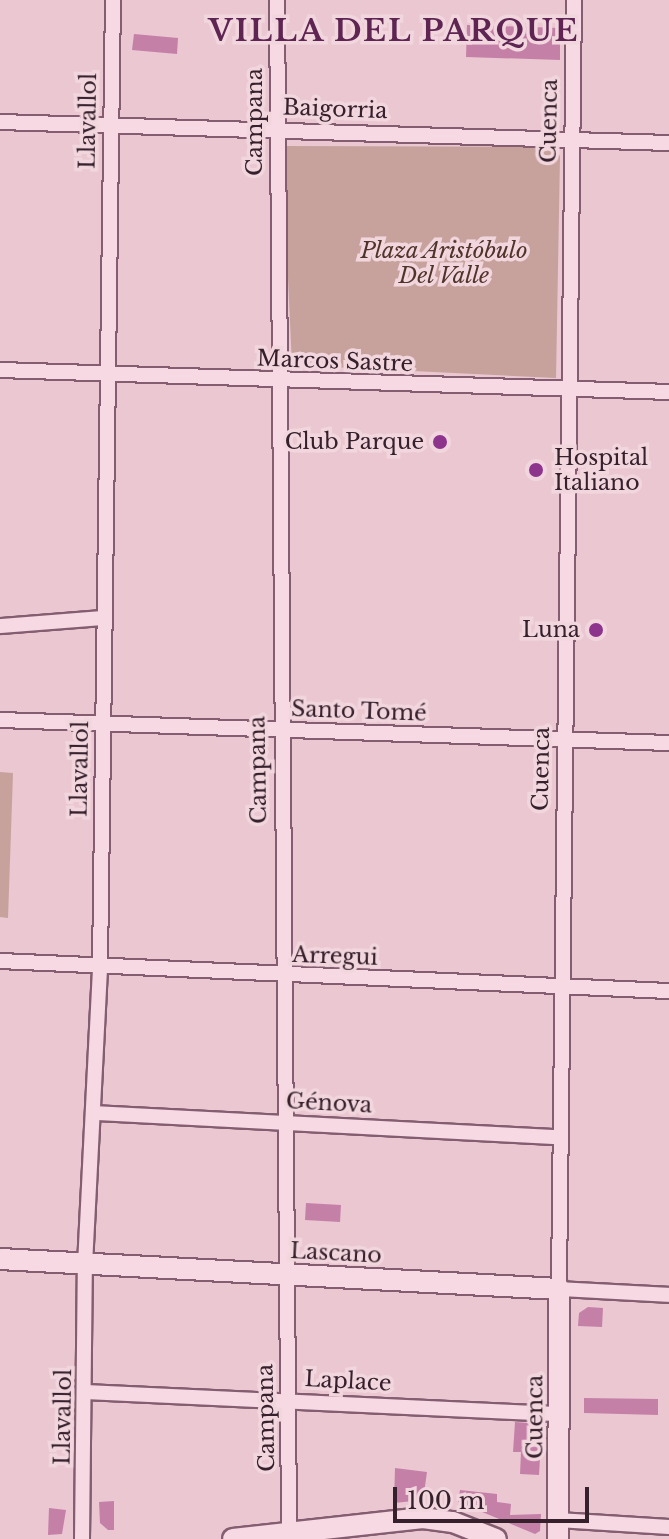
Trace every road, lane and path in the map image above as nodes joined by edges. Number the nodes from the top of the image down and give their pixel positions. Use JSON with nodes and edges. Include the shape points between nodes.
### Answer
{"nodes":[{"id":1,"x":113,"y":0,"type":"edge"},
{"id":2,"x":277,"y":0,"type":"edge"},
{"id":3,"x":574,"y":0,"type":"edge"},
{"id":4,"x":0,"y":122,"type":"edge"},
{"id":5,"x":110,"y":125,"type":"junction"},
{"id":6,"x":276,"y":129,"type":"junction"},
{"id":7,"x":573,"y":138,"type":"junction"},
{"id":8,"x":669,"y":143,"type":"edge"},
{"id":9,"x":0,"y":370,"type":"edge"},
{"id":10,"x":105,"y":373,"type":"junction"},
{"id":11,"x":279,"y":382,"type":"junction"},
{"id":12,"x":569,"y":389,"type":"junction"},
{"id":13,"x":669,"y":392,"type":"edge"},
{"id":14,"x":102,"y":618,"type":"junction"},
{"id":15,"x":0,"y":626,"type":"edge"},
{"id":16,"x":0,"y":720,"type":"edge"},
{"id":17,"x":103,"y":724,"type":"junction"},
{"id":18,"x":279,"y":731,"type":"junction"},
{"id":19,"x":566,"y":740,"type":"junction"},
{"id":20,"x":669,"y":743,"type":"edge"},
{"id":21,"x":0,"y":961,"type":"edge"},
{"id":22,"x":100,"y":965,"type":"junction"},
{"id":23,"x":284,"y":976,"type":"junction"},
{"id":24,"x":561,"y":985,"type":"junction"},
{"id":25,"x":669,"y":991,"type":"edge"},
{"id":26,"x":95,"y":1113,"type":"junction"},
{"id":27,"x":285,"y":1123,"type":"junction"},
{"id":28,"x":560,"y":1137,"type":"junction"},
{"id":29,"x":0,"y":1259,"type":"edge"},
{"id":30,"x":85,"y":1265,"type":"junction"},
{"id":31,"x":287,"y":1275,"type":"junction"},
{"id":32,"x":559,"y":1289,"type":"junction"},
{"id":33,"x":669,"y":1295,"type":"edge"},
{"id":34,"x":87,"y":1392,"type":"junction"},
{"id":35,"x":287,"y":1399,"type":"junction"},
{"id":36,"x":559,"y":1414,"type":"junction"},
{"id":37,"x":669,"y":1527,"type":"edge"},
{"id":38,"x":558,"y":1530,"type":"edge"},
{"id":39,"x":289,"y":1536,"type":"edge"},
{"id":40,"x":82,"y":1539,"type":"edge"},
{"id":41,"x":233,"y":1539,"type":"edge"},
{"id":42,"x":496,"y":1539,"type":"edge"}],
"edges":[{"from":1,"to":5,"type":"street","name":"Llavallol"},
{"from":2,"to":6,"type":"street","name":"Campana"},
{"from":3,"to":7,"type":"street","name":"Cuenca"},
{"from":4,"to":5,"type":"street","name":"Baigorria"},
{"from":5,"to":6,"type":"street","name":"Baigorria"},
{"from":5,"to":10,"type":"street","name":"Llavallol"},
{"from":6,"to":7,"type":"street","name":"Baigorria"},
{"from":6,"to":11,"type":"street","name":"Campana"},
{"from":7,"to":8,"type":"street","name":"Baigorria"},
{"from":7,"to":12,"type":"street","name":"Cuenca"},
{"from":9,"to":10,"type":"street","name":"Marcos Sastre"},
{"from":10,"to":11,"type":"street","name":"Marcos Sastre"},
{"from":10,"to":14,"type":"street","name":"Llavallol"},
{"from":11,"to":12,"type":"street","name":"Marcos Sastre"},
{"from":11,"to":18,"type":"street","name":"Campana"},
{"from":12,"to":13,"type":"street","name":"Marcos Sastre"},
{"from":12,"to":19,"type":"street","name":"Cuenca"},
{"from":14,"to":15,"type":"street"},
{"from":14,"to":17,"type":"street","name":"Llavallol"},
{"from":16,"to":17,"type":"street","name":"Santo Tomé"},
{"from":17,"to":18,"type":"street","name":"Santo Tomé"},
{"from":17,"to":22,"type":"street","name":"Llavallol"},
{"from":18,"to":19,"type":"street","name":"Santo Tomé"},
{"from":18,"to":23,"type":"street","name":"Campana"},
{"from":19,"to":20,"type":"street","name":"Santo Tomé"},
{"from":19,"to":24,"type":"street","name":"Cuenca"},
{"from":21,"to":22,"type":"street","name":"Arregui"},
{"from":22,"to":23,"type":"street","name":"Arregui"},
{"from":22,"to":26,"type":"street","name":"Llavallol"},
{"from":23,"to":24,"type":"street","name":"Arregui"},
{"from":23,"to":27,"type":"street","name":"Campana"},
{"from":24,"to":25,"type":"street","name":"Arregui"},
{"from":24,"to":28,"type":"street","name":"Cuenca"},
{"from":26,"to":27,"type":"street","name":"Génova"},
{"from":26,"to":30,"type":"street","name":"Llavallol"},
{"from":27,"to":28,"type":"street","name":"Génova"},
{"from":27,"to":31,"type":"street","name":"Campana"},
{"from":28,"to":32,"type":"street","name":"Cuenca"},
{"from":29,"to":30,"type":"street","name":"Lascano"},
{"from":30,"to":31,"type":"street","name":"Lascano"},
{"from":30,"to":34,"type":"street","name":"Llavallol"},
{"from":31,"to":32,"type":"street","name":"Lascano"},
{"from":31,"to":35,"type":"street","name":"Campana"},
{"from":32,"to":33,"type":"street","name":"Lascano"},
{"from":32,"to":36,"type":"street","name":"Cuenca"},
{"from":34,"to":35,"type":"street","name":"Laplace"},
{"from":34,"to":40,"type":"street","name":"Llavallol"},
{"from":35,"to":36,"type":"street","name":"Laplace"},
{"from":35,"to":39,"type":"street","name":"Campana"},
{"from":36,"to":38,"type":"street","name":"Cuenca"},
{"from":37,"to":38,"type":"street"},
{"from":39,"to":41,"type":"street"},
{"from":39,"to":42,"type":"street","via":[[423,1518],[453,1522]]}]}
